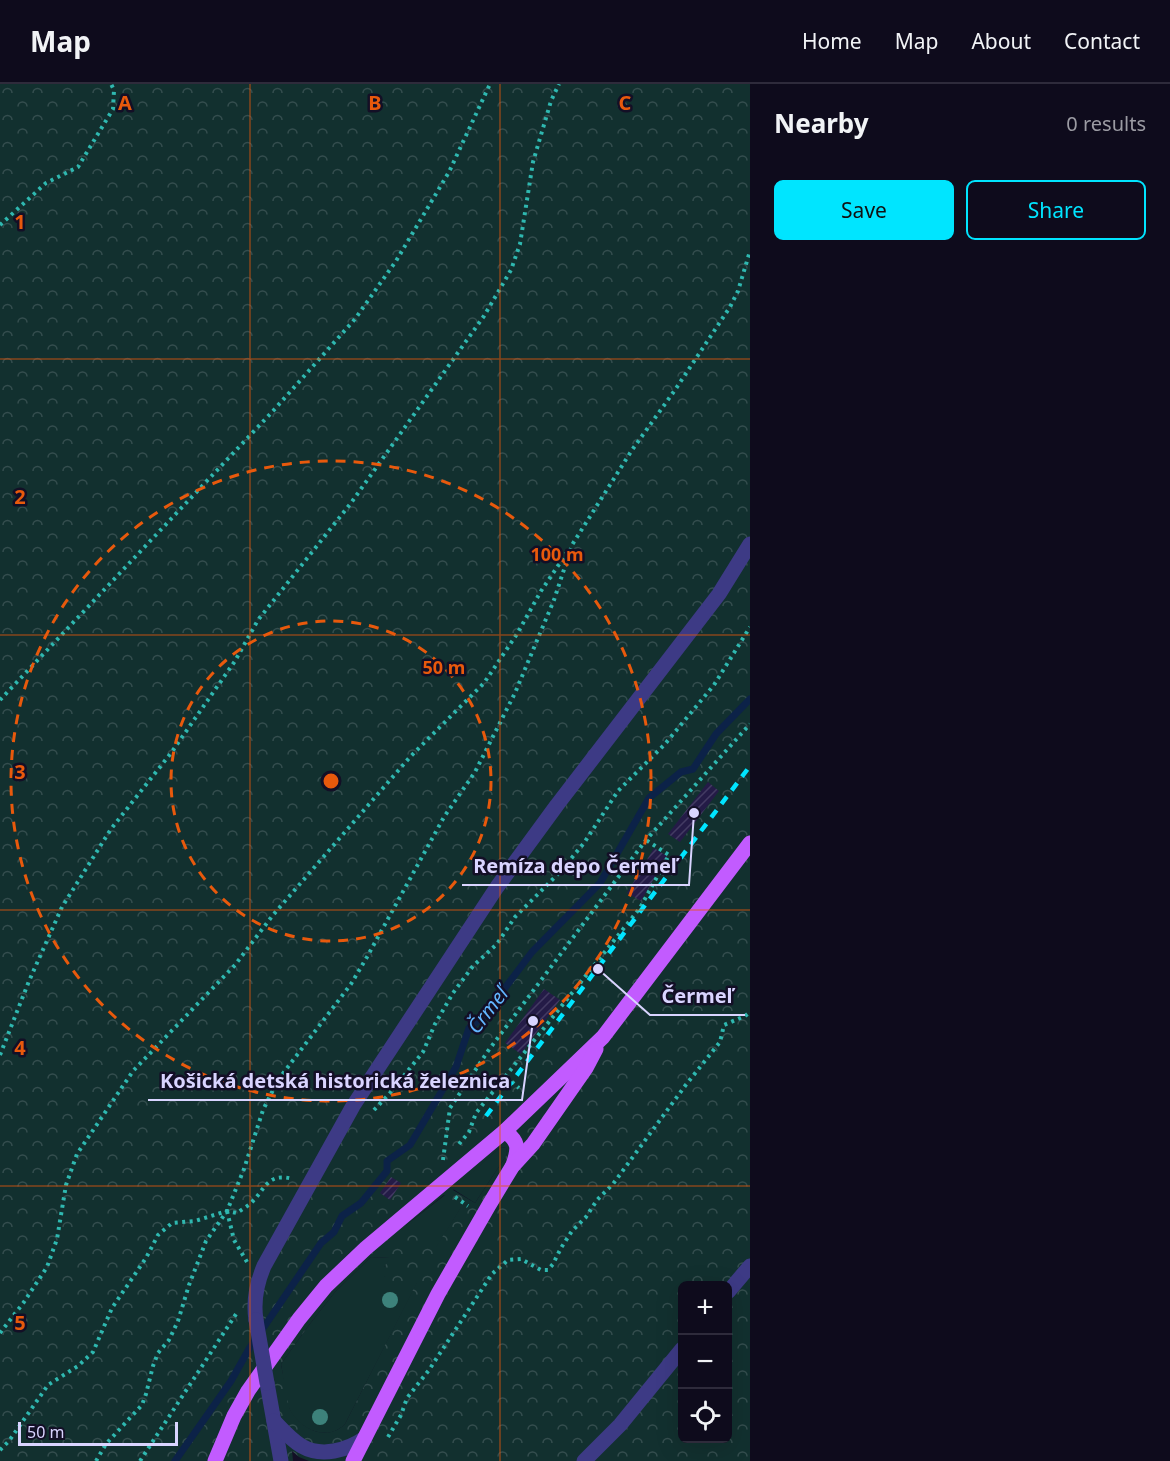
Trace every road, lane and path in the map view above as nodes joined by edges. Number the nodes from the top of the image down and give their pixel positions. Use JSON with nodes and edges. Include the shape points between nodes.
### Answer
{"nodes":[{"id":1,"x":111,"y":84,"type":"edge"},
{"id":2,"x":490,"y":84,"type":"edge"},
{"id":3,"x":559,"y":84,"type":"edge"},
{"id":4,"x":0,"y":225,"type":"edge"},
{"id":5,"x":750,"y":251,"type":"edge"},
{"id":6,"x":750,"y":544,"type":"edge"},
{"id":7,"x":572,"y":545,"type":"junction"},
{"id":8,"x":750,"y":627,"type":"edge"},
{"id":9,"x":0,"y":700,"type":"edge"},
{"id":10,"x":750,"y":724,"type":"edge"},
{"id":11,"x":646,"y":840,"type":"junction"},
{"id":12,"x":750,"y":843,"type":"edge"},
{"id":13,"x":750,"y":1012,"type":"edge"},
{"id":14,"x":603,"y":1037,"type":"junction"},
{"id":15,"x":0,"y":1054,"type":"edge"},
{"id":16,"x":506,"y":1077,"type":"junction"},
{"id":17,"x":519,"y":1088,"type":"dead end"},
{"id":18,"x":369,"y":1115,"type":"dead end"},
{"id":19,"x":505,"y":1131,"type":"junction"},
{"id":20,"x":456,"y":1149,"type":"dead end"},
{"id":21,"x":449,"y":1157,"type":"dead end"},
{"id":22,"x":512,"y":1167,"type":"junction"},
{"id":23,"x":308,"y":1186,"type":"junction"},
{"id":24,"x":453,"y":1195,"type":"dead end"},
{"id":25,"x":464,"y":1202,"type":"dead end"},
{"id":26,"x":227,"y":1210,"type":"junction"},
{"id":27,"x":750,"y":1266,"type":"edge"},
{"id":28,"x":732,"y":1287,"type":"edge"},
{"id":29,"x":239,"y":1309,"type":"dead end"},
{"id":30,"x":0,"y":1333,"type":"edge"},
{"id":31,"x":678,"y":1354,"type":"edge"},
{"id":32,"x":274,"y":1421,"type":"junction"},
{"id":33,"x":364,"y":1438,"type":"junction"},
{"id":34,"x":386,"y":1440,"type":"dead end"},
{"id":35,"x":0,"y":1450,"type":"edge"},
{"id":36,"x":96,"y":1461,"type":"edge"},
{"id":37,"x":140,"y":1461,"type":"edge"},
{"id":38,"x":215,"y":1461,"type":"edge"},
{"id":39,"x":281,"y":1461,"type":"edge"},
{"id":40,"x":353,"y":1461,"type":"edge"},
{"id":41,"x":584,"y":1461,"type":"edge"}],
"edges":[{"from":1,"to":4,"type":"path","via":[[113,109],[78,167],[46,183]]},
{"from":2,"to":9,"type":"path","via":[[449,172],[396,261],[355,319]]},
{"from":3,"to":15,"type":"path","via":[[533,162],[520,244],[511,270],[351,503],[258,620],[178,744],[111,829],[62,907]]},
{"from":5,"to":7,"type":"path","via":[[730,307]]},
{"from":6,"to":23,"type":"street","via":[[718,594],[497,887],[353,1106]]},
{"from":7,"to":26,"type":"path","via":[[515,693],[476,772],[444,817],[351,984],[279,1080],[263,1110]]},
{"from":7,"to":30,"type":"path","via":[[484,683],[410,757],[273,915],[235,965],[133,1071],[77,1154],[47,1267]]},
{"from":8,"to":18,"type":"path","via":[[714,686],[665,744],[618,790],[584,843],[515,917],[497,944],[473,966],[453,993],[423,1052]]},
{"from":10,"to":11,"type":"path"},
{"from":11,"to":16,"type":"path","via":[[669,855],[640,908]]},
{"from":11,"to":21,"type":"path","via":[[451,1105],[442,1166]]},
{"from":12,"to":14,"type":"main road"},
{"from":13,"to":34,"type":"path","via":[[724,1025],[720,1042],[614,1184],[572,1231],[548,1270],[521,1258],[508,1260],[492,1274],[407,1398]]},
{"from":14,"to":19,"type":"main road"},
{"from":14,"to":22,"type":"main road","via":[[533,1144]]},
{"from":16,"to":17,"type":"path"},
{"from":16,"to":20,"type":"path","via":[[476,1113],[469,1132]]},
{"from":19,"to":22,"type":"main road","via":[[517,1144]]},
{"from":19,"to":38,"type":"main road","via":[[326,1286],[248,1391]]},
{"from":22,"to":33,"type":"main road","via":[[438,1294]]},
{"from":23,"to":26,"type":"path","via":[[292,1178],[270,1179],[250,1204],[237,1213]]},
{"from":23,"to":32,"type":"street","bridge":true,"via":[[269,1256],[255,1297]]},
{"from":24,"to":25,"type":"path"},
{"from":26,"to":35,"type":"path","via":[[195,1221],[171,1223],[158,1235],[112,1308],[93,1352],[48,1384]]},
{"from":26,"to":36,"type":"path","via":[[206,1241],[178,1321],[158,1353],[142,1405],[106,1444]]},
{"from":27,"to":28,"type":"street"},
{"from":29,"to":37,"type":"path"},
{"from":31,"to":41,"type":"street","via":[[620,1425]]},
{"from":32,"to":33,"type":"street","via":[[297,1443],[314,1452],[345,1449]]},
{"from":32,"to":39,"type":"street"},
{"from":33,"to":40,"type":"main road"}]}
